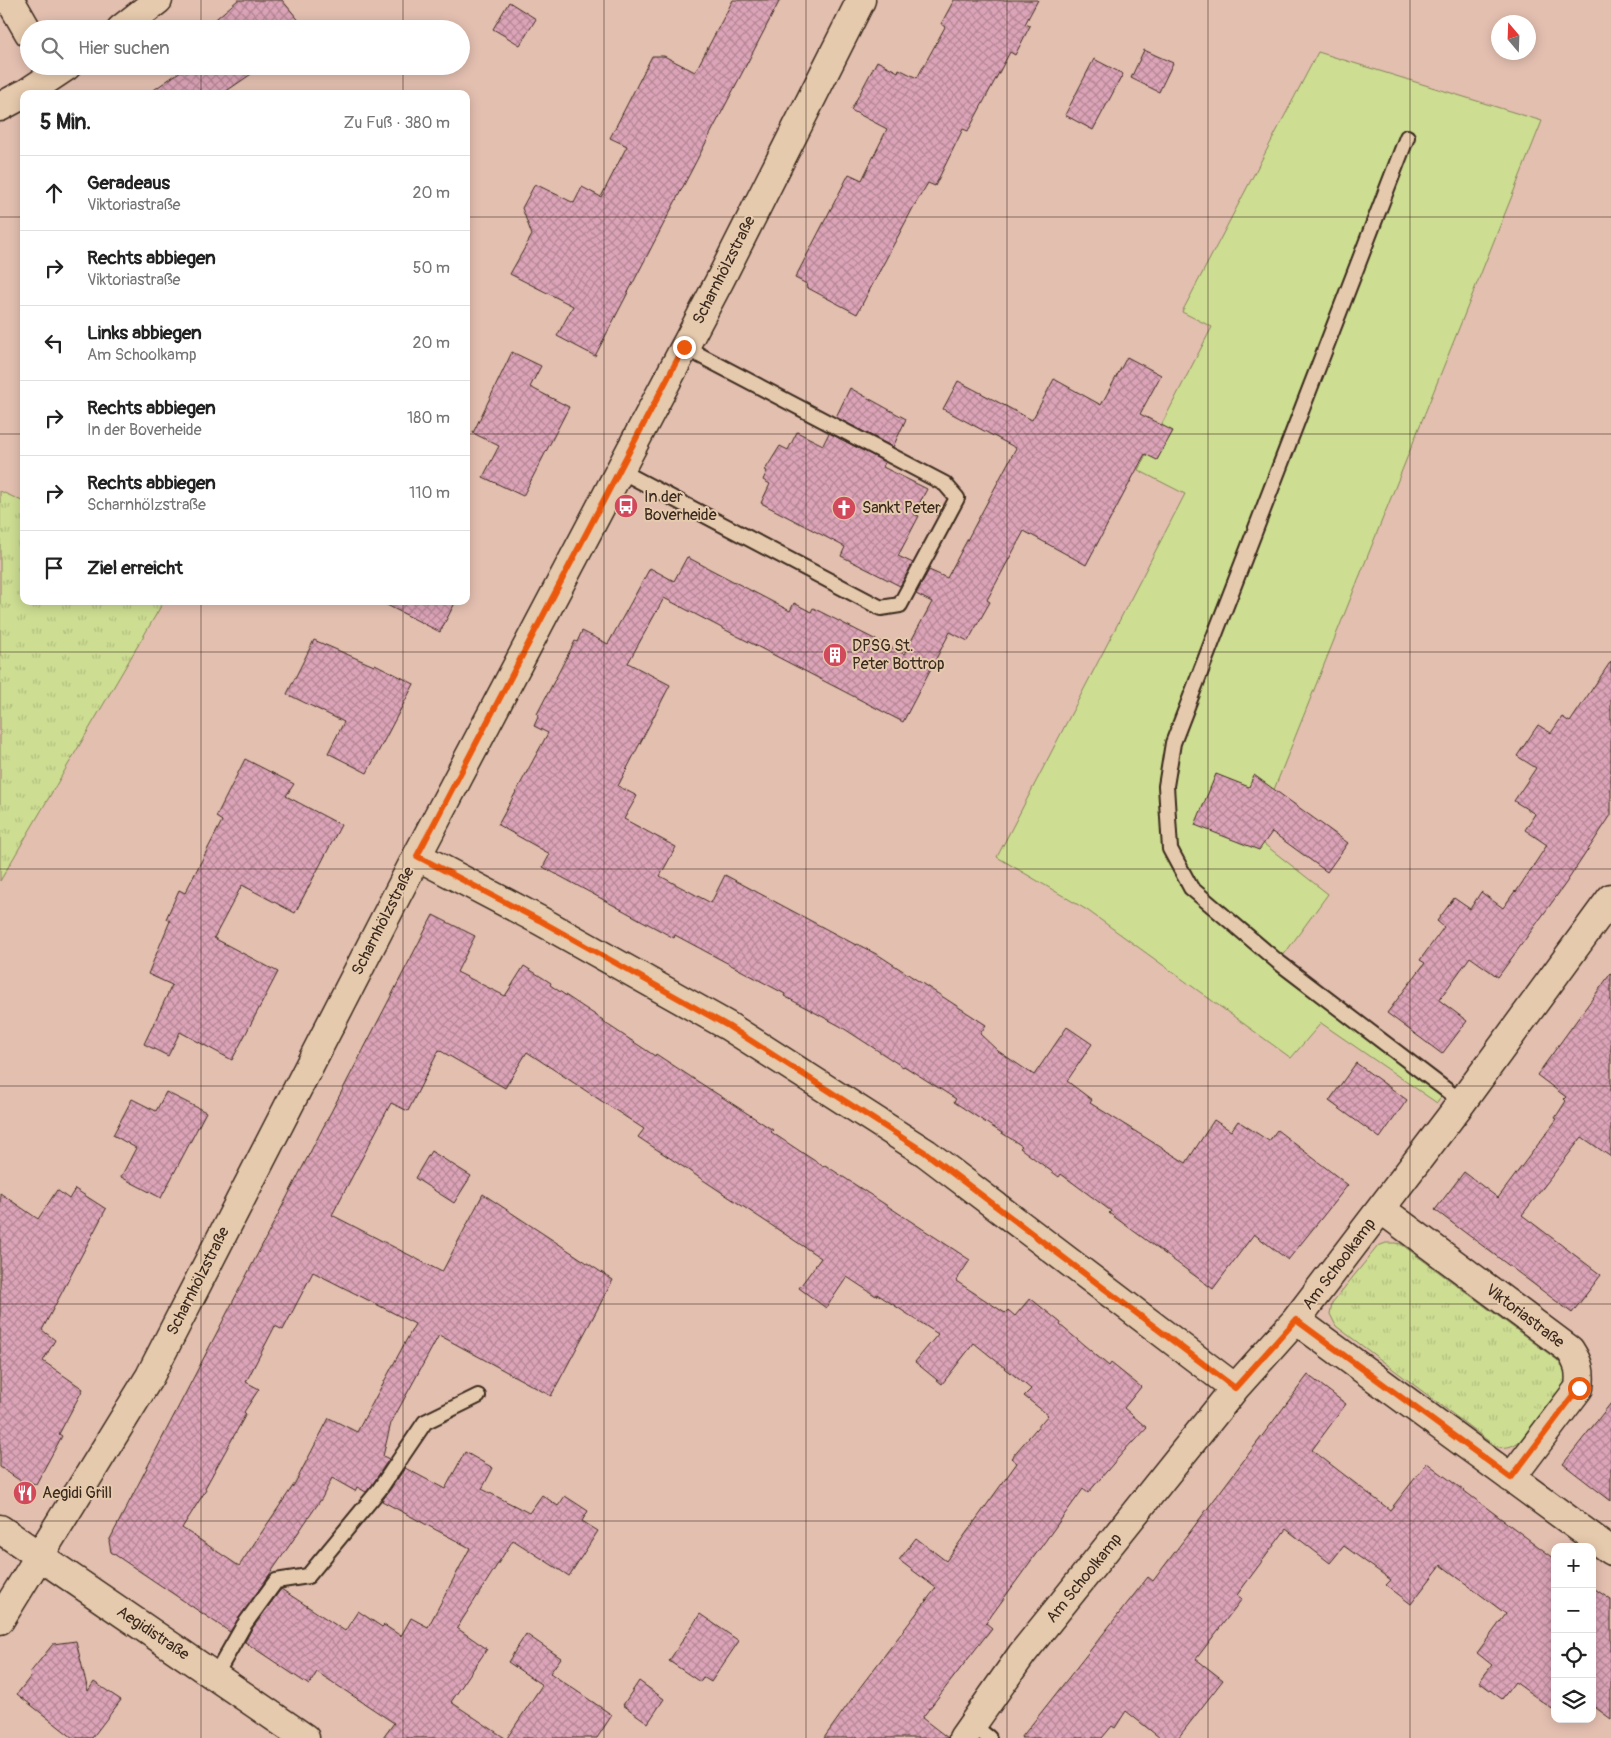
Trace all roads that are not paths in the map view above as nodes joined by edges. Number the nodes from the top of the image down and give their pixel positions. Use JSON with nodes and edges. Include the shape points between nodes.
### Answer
{"nodes":[{"id":1,"x":10,"y":0,"type":"edge"},
{"id":2,"x":158,"y":0,"type":"edge"},
{"id":3,"x":862,"y":0,"type":"edge"},
{"id":4,"x":22,"y":20,"type":"edge"},
{"id":5,"x":132,"y":20,"type":"edge"},
{"id":6,"x":48,"y":75,"type":"edge"},
{"id":7,"x":29,"y":90,"type":"edge"},
{"id":8,"x":20,"y":96,"type":"edge"},
{"id":9,"x":0,"y":107,"type":"edge"},
{"id":10,"x":1407,"y":137,"type":"dead end"},
{"id":11,"x":684,"y":347,"type":"junction"},
{"id":12,"x":619,"y":470,"type":"junction"},
{"id":13,"x":417,"y":856,"type":"junction"},
{"id":14,"x":1611,"y":898,"type":"edge"},
{"id":15,"x":1462,"y":1102,"type":"junction"},
{"id":16,"x":1381,"y":1209,"type":"junction"},
{"id":17,"x":1296,"y":1320,"type":"junction"},
{"id":18,"x":1235,"y":1388,"type":"junction"},
{"id":19,"x":478,"y":1396,"type":"dead end"},
{"id":20,"x":1511,"y":1478,"type":"junction"},
{"id":21,"x":0,"y":1529,"type":"edge"},
{"id":22,"x":1611,"y":1551,"type":"edge"},
{"id":23,"x":40,"y":1556,"type":"junction"},
{"id":24,"x":0,"y":1620,"type":"edge"},
{"id":25,"x":215,"y":1676,"type":"junction"},
{"id":26,"x":975,"y":1734,"type":"edge"},
{"id":27,"x":305,"y":1738,"type":"edge"}],
"edges":[{"from":1,"to":4,"type":"street"},
{"from":2,"to":5,"type":"street"},
{"from":3,"to":11,"type":"street","name":"Scharnhölzstraße"},
{"from":6,"to":7,"type":"street"},
{"from":8,"to":9,"type":"street"},
{"from":10,"to":15,"type":"lane","via":[[1173,743],[1166,786],[1170,849],[1191,888],[1277,961]]},
{"from":11,"to":12,"type":"street","name":"Scharnhölzstraße"},
{"from":11,"to":12,"type":"lane","via":[[945,484],[957,498],[900,605],[881,608]]},
{"from":12,"to":13,"type":"street","name":"Scharnhölzstraße"},
{"from":13,"to":18,"type":"street","via":[[728,1026],[926,1153]]},
{"from":13,"to":23,"type":"street","name":"Scharnhölzstraße","via":[[150,1376]]},
{"from":14,"to":15,"type":"street","name":"Am Schoolkamp"},
{"from":15,"to":16,"type":"street","name":"Am Schoolkamp"},
{"from":16,"to":17,"type":"street","name":"Am Schoolkamp"},
{"from":16,"to":20,"type":"street","name":"Viktoriastraße","via":[[1570,1350],[1577,1362],[1581,1376],[1579,1388]]},
{"from":17,"to":18,"type":"street","name":"Am Schoolkamp"},
{"from":17,"to":20,"type":"street"},
{"from":18,"to":26,"type":"street","name":"Am Schoolkamp","via":[[1022,1654]]},
{"from":19,"to":25,"type":"lane","via":[[425,1422],[379,1490],[308,1576],[276,1581],[244,1625]]},
{"from":20,"to":22,"type":"street"},
{"from":21,"to":23,"type":"street","name":"Aegidistraße"},
{"from":23,"to":24,"type":"street","name":"Scharnhölzstraße"},
{"from":23,"to":25,"type":"street","name":"Aegidistraße"},
{"from":25,"to":27,"type":"street","name":"Aegidistraße"}]}
